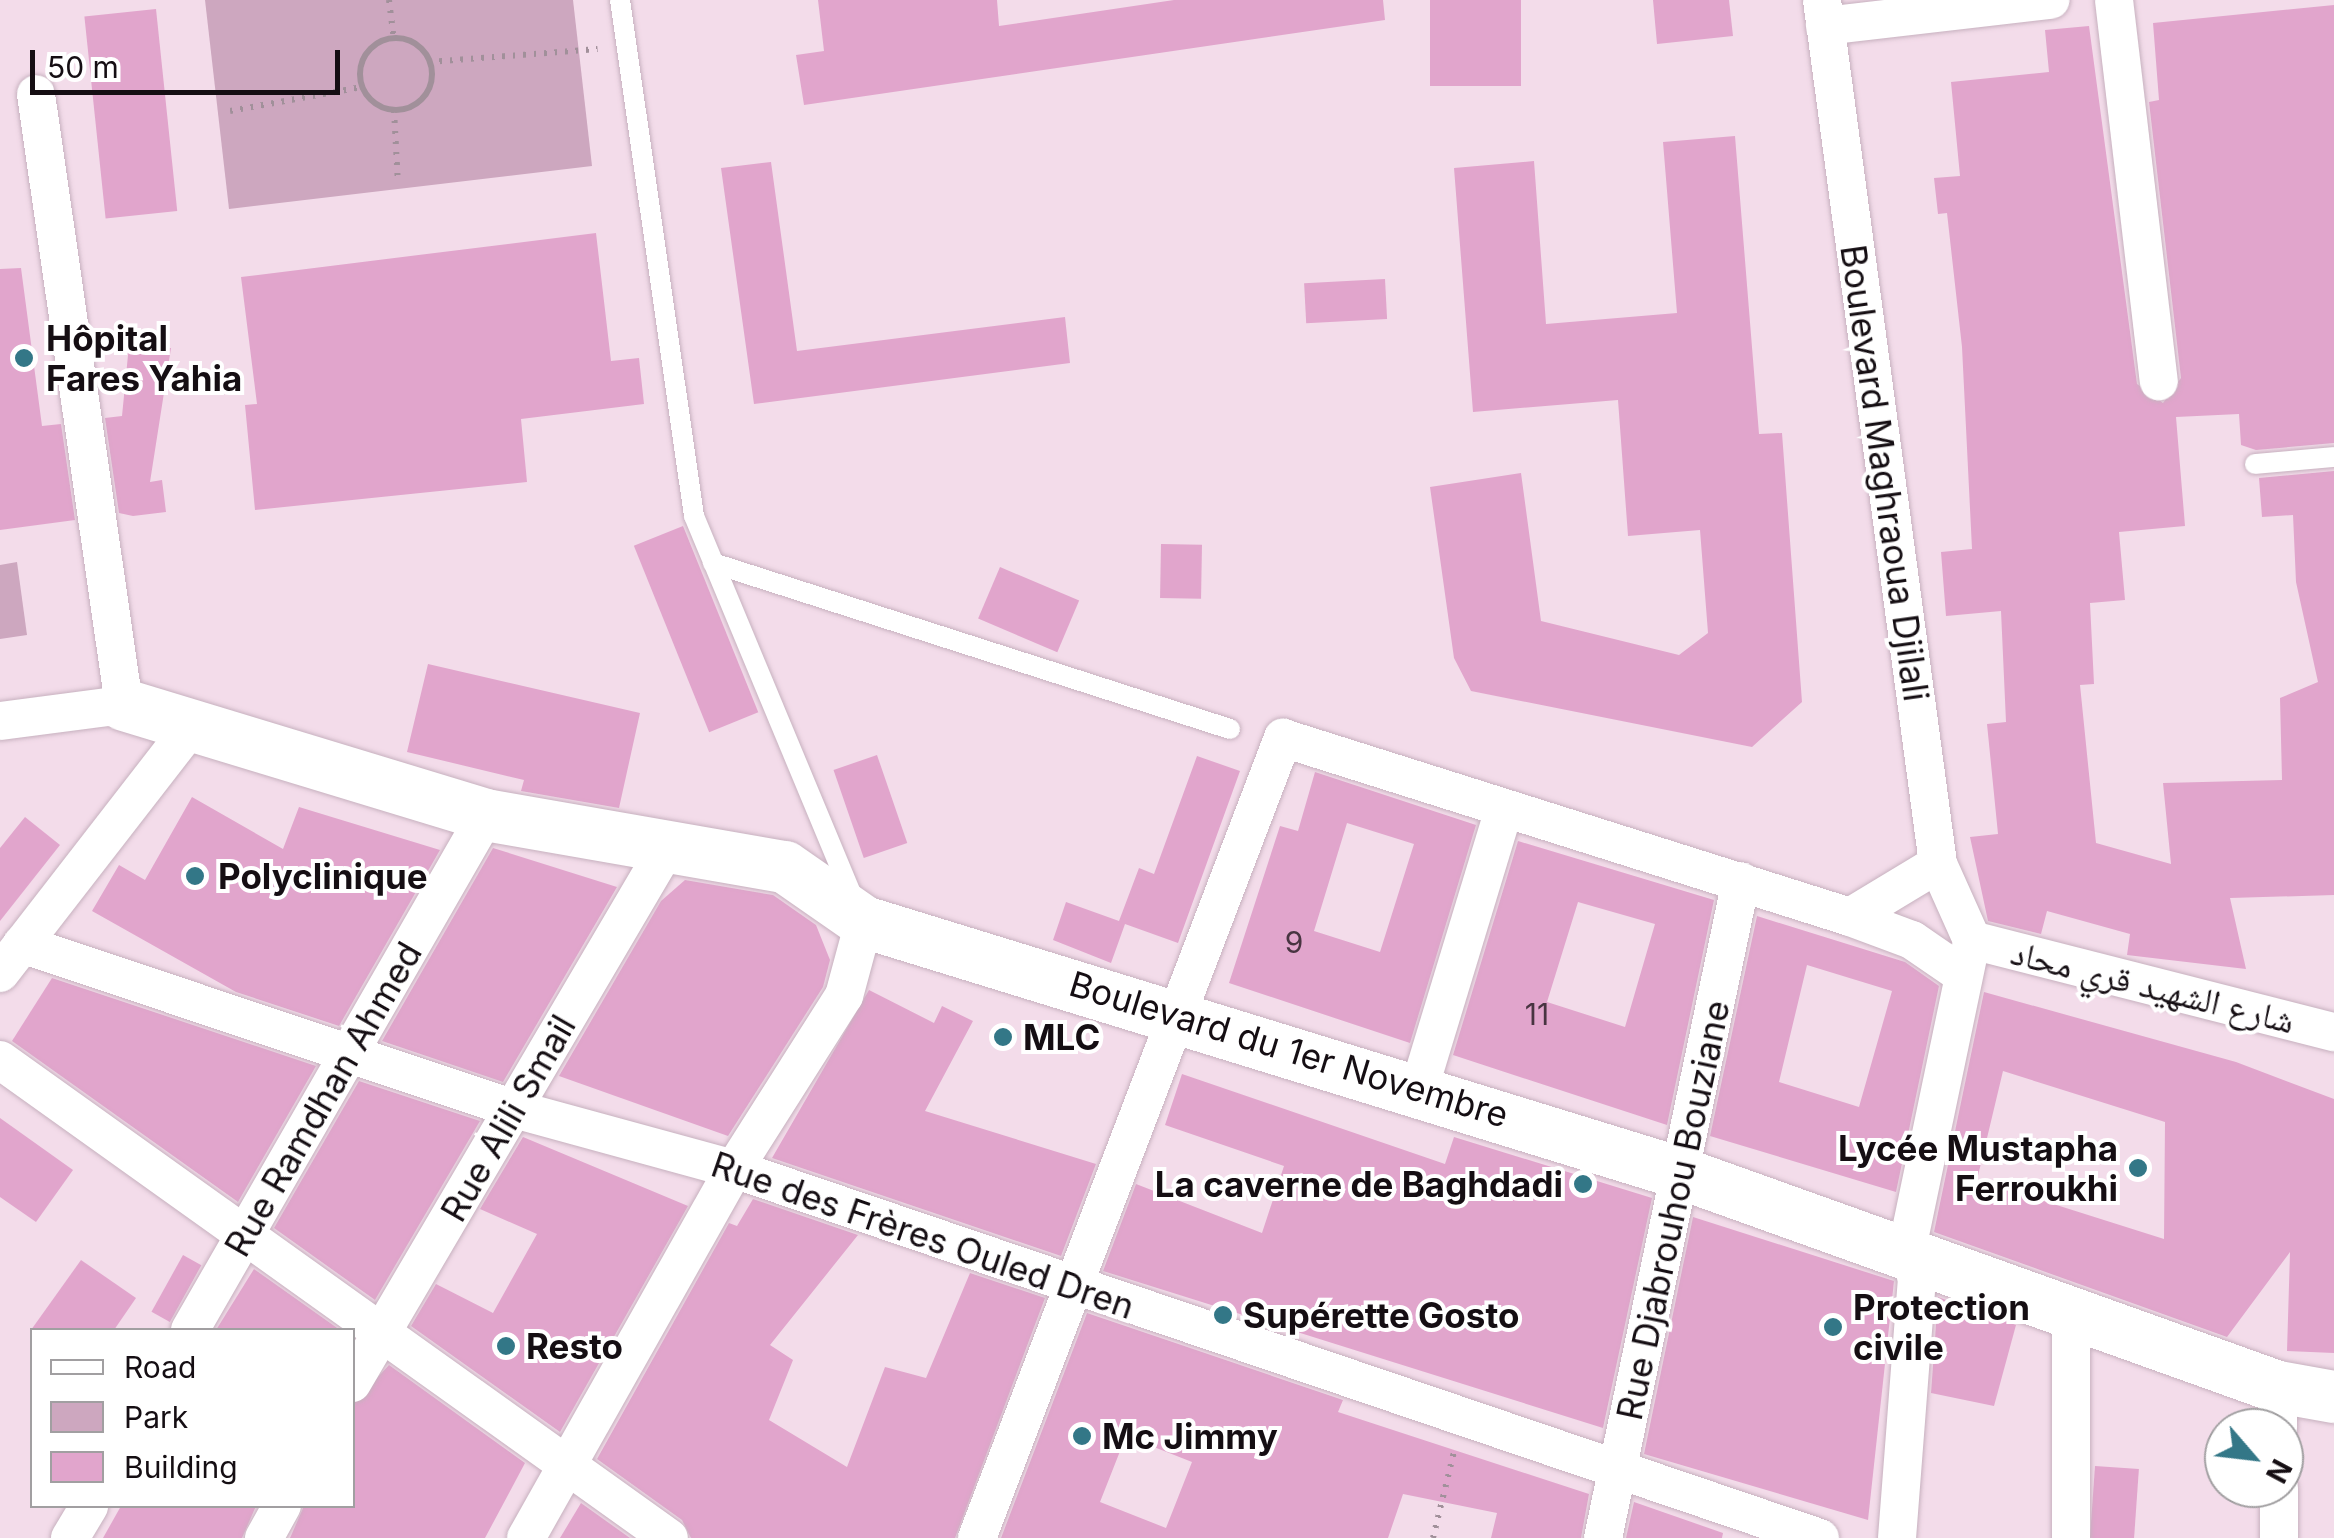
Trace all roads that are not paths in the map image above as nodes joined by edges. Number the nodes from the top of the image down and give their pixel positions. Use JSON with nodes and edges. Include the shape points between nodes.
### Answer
{"nodes":[{"id":1,"x":622,"y":0,"type":"edge"},
{"id":2,"x":2051,"y":0,"type":"edge"},
{"id":3,"x":2114,"y":0,"type":"edge"},
{"id":4,"x":1824,"y":13,"type":"edge"},
{"id":5,"x":36,"y":94,"type":"dead end"},
{"id":6,"x":2159,"y":381,"type":"dead end"},
{"id":7,"x":2334,"y":457,"type":"edge"},
{"id":8,"x":2256,"y":464,"type":"dead end"},
{"id":9,"x":713,"y":563,"type":"junction"},
{"id":10,"x":124,"y":706,"type":"junction"},
{"id":11,"x":0,"y":721,"type":"edge"},
{"id":12,"x":195,"y":722,"type":"junction"},
{"id":13,"x":1230,"y":729,"type":"dead end"},
{"id":14,"x":1504,"y":809,"type":"junction"},
{"id":15,"x":486,"y":815,"type":"junction"},
{"id":16,"x":664,"y":852,"type":"junction"},
{"id":17,"x":1938,"y":864,"type":"junction"},
{"id":18,"x":1741,"y":881,"type":"junction"},
{"id":19,"x":1850,"y":917,"type":"junction"},
{"id":20,"x":864,"y":922,"type":"junction"},
{"id":21,"x":1967,"y":957,"type":"junction"},
{"id":22,"x":11,"y":958,"type":"edge"},
{"id":23,"x":1184,"y":1013,"type":"junction"},
{"id":24,"x":2334,"y":1032,"type":"edge"},
{"id":25,"x":349,"y":1052,"type":"junction"},
{"id":26,"x":0,"y":1060,"type":"edge"},
{"id":27,"x":1419,"y":1089,"type":"junction"},
{"id":28,"x":514,"y":1109,"type":"junction"},
{"id":29,"x":734,"y":1169,"type":"junction"},
{"id":30,"x":1683,"y":1174,"type":"junction"},
{"id":31,"x":245,"y":1235,"type":"junction"},
{"id":32,"x":1907,"y":1249,"type":"junction"},
{"id":33,"x":1075,"y":1286,"type":"junction"},
{"id":34,"x":2071,"y":1314,"type":"junction"},
{"id":35,"x":191,"y":1328,"type":"edge"},
{"id":36,"x":382,"y":1332,"type":"junction"},
{"id":37,"x":355,"y":1378,"type":"edge"},
{"id":38,"x":2334,"y":1396,"type":"edge"},
{"id":39,"x":2278,"y":1408,"type":"edge"},
{"id":40,"x":567,"y":1464,"type":"junction"},
{"id":41,"x":1618,"y":1470,"type":"junction"},
{"id":42,"x":88,"y":1508,"type":"edge"},
{"id":43,"x":281,"y":1508,"type":"edge"},
{"id":44,"x":2279,"y":1508,"type":"edge"},
{"id":45,"x":70,"y":1538,"type":"edge"},
{"id":46,"x":264,"y":1538,"type":"edge"},
{"id":47,"x":526,"y":1538,"type":"edge"},
{"id":48,"x":669,"y":1538,"type":"edge"},
{"id":49,"x":978,"y":1538,"type":"edge"},
{"id":50,"x":1603,"y":1538,"type":"edge"},
{"id":51,"x":1820,"y":1538,"type":"edge"},
{"id":52,"x":1897,"y":1538,"type":"edge"},
{"id":53,"x":2071,"y":1538,"type":"edge"},
{"id":54,"x":2279,"y":1538,"type":"edge"}],
"edges":[{"from":1,"to":9,"type":"lane","via":[[694,516]]},
{"from":2,"to":4,"type":"street"},
{"from":3,"to":6,"type":"street"},
{"from":4,"to":17,"type":"street","name":"Boulevard Maghraoua Djilali"},
{"from":5,"to":10,"type":"street"},
{"from":7,"to":8,"type":"lane"},
{"from":9,"to":13,"type":"lane"},
{"from":9,"to":20,"type":"lane"},
{"from":10,"to":11,"type":"street"},
{"from":10,"to":12,"type":"street","name":"Boulevard du 1er Novembre"},
{"from":12,"to":15,"type":"street","name":"Boulevard du 1er Novembre"},
{"from":12,"to":22,"type":"street"},
{"from":14,"to":18,"type":"street"},
{"from":14,"to":23,"type":"street","via":[[1284,738]]},
{"from":14,"to":27,"type":"street"},
{"from":15,"to":16,"type":"street","name":"Boulevard du 1er Novembre"},
{"from":15,"to":25,"type":"street","name":"Rue Ramdhan Ahmed"},
{"from":16,"to":20,"type":"street","name":"Boulevard du 1er Novembre","via":[[785,867]]},
{"from":16,"to":28,"type":"street","name":"Rue Alili Smail"},
{"from":17,"to":19,"type":"street"},
{"from":17,"to":21,"type":"street","name":"Boulevard Maghraoua Djilali"},
{"from":18,"to":19,"type":"street"},
{"from":18,"to":30,"type":"street","name":"Rue Djabrouhou Bouziane"},
{"from":19,"to":21,"type":"street"},
{"from":20,"to":23,"type":"street","name":"Boulevard du 1er Novembre"},
{"from":20,"to":29,"type":"street","via":[[844,996]]},
{"from":21,"to":24,"type":"street","name":"شارع الشهيد قري محاد"},
{"from":21,"to":32,"type":"street"},
{"from":22,"to":25,"type":"street","name":"Rue des Frères Ouled Dren"},
{"from":23,"to":27,"type":"street","name":"Boulevard du 1er Novembre"},
{"from":23,"to":33,"type":"street"},
{"from":25,"to":28,"type":"street","name":"Rue des Frères Ouled Dren"},
{"from":25,"to":31,"type":"street","name":"Rue Ramdhan Ahmed"},
{"from":26,"to":31,"type":"street"},
{"from":27,"to":30,"type":"street","name":"Boulevard du 1er Novembre"},
{"from":28,"to":29,"type":"street","name":"Rue des Frères Ouled Dren"},
{"from":28,"to":36,"type":"street","name":"Rue Alili Smail"},
{"from":29,"to":33,"type":"street","name":"Rue des Frères Ouled Dren"},
{"from":29,"to":40,"type":"street"},
{"from":30,"to":32,"type":"street","name":"Boulevard du 1er Novembre"},
{"from":30,"to":41,"type":"street","name":"Rue Djabrouhou Bouziane"},
{"from":31,"to":35,"type":"street","name":"Rue Ramdhan Ahmed"},
{"from":31,"to":36,"type":"street"},
{"from":32,"to":34,"type":"street","name":"Boulevard du 1er Novembre"},
{"from":32,"to":52,"type":"street","via":[[1917,1279]]},
{"from":33,"to":41,"type":"street","name":"Rue des Frères Ouled Dren"},
{"from":33,"to":49,"type":"street"},
{"from":34,"to":39,"type":"street","name":"Boulevard du 1er Novembre"},
{"from":34,"to":53,"type":"street"},
{"from":36,"to":37,"type":"street","name":"Rue Alili Smail"},
{"from":36,"to":40,"type":"street"},
{"from":38,"to":39,"type":"street","name":"Boulevard du 1er Novembre"},
{"from":40,"to":47,"type":"street"},
{"from":40,"to":48,"type":"street"},
{"from":41,"to":50,"type":"street","name":"Rue Djabrouhou Bouziane"},
{"from":41,"to":51,"type":"street","name":"Rue des Frères Ouled Dren"},
{"from":42,"to":45,"type":"street"},
{"from":43,"to":46,"type":"street"},
{"from":44,"to":54,"type":"street"}]}
